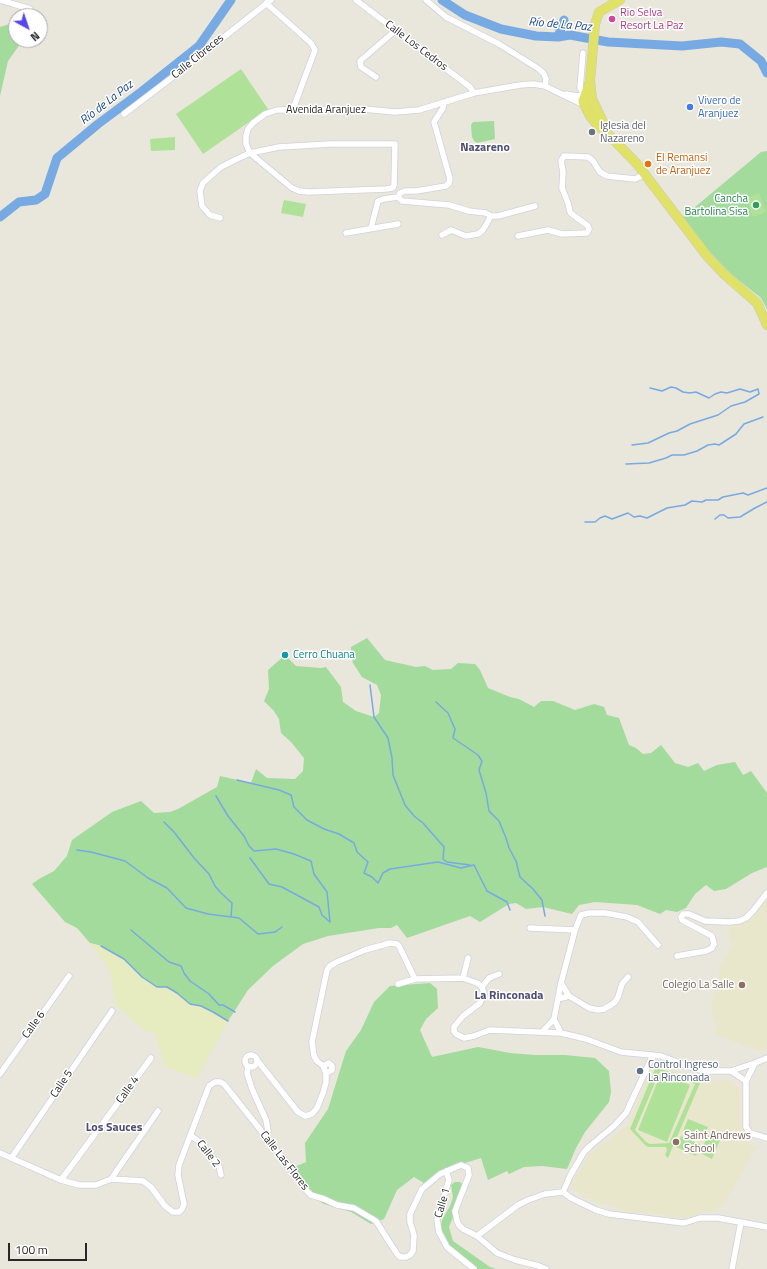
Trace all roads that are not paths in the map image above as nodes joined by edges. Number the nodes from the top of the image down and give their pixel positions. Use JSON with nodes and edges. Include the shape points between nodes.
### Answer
{"nodes":[{"id":1,"x":0,"y":0,"type":"edge"},
{"id":2,"x":356,"y":0,"type":"edge"},
{"id":3,"x":426,"y":0,"type":"edge"},
{"id":4,"x":620,"y":0,"type":"edge"},
{"id":5,"x":269,"y":2,"type":"edge"},
{"id":6,"x":27,"y":8,"type":"edge"},
{"id":7,"x":396,"y":30,"type":"junction"},
{"id":8,"x":583,"y":53,"type":"dead end"},
{"id":9,"x":376,"y":77,"type":"dead end"},
{"id":10,"x":545,"y":86,"type":"junction"},
{"id":11,"x":474,"y":93,"type":"junction"},
{"id":12,"x":562,"y":93,"type":"junction"},
{"id":13,"x":587,"y":100,"type":"junction"},
{"id":14,"x":444,"y":102,"type":"junction"},
{"id":15,"x":293,"y":109,"type":"junction"},
{"id":16,"x":124,"y":114,"type":"dead end"},
{"id":17,"x":250,"y":153,"type":"junction"},
{"id":18,"x":645,"y":174,"type":"junction"},
{"id":19,"x":398,"y":197,"type":"junction"},
{"id":20,"x":536,"y":206,"type":"dead end"},
{"id":21,"x":491,"y":216,"type":"junction"},
{"id":22,"x":220,"y":218,"type":"dead end"},
{"id":23,"x":398,"y":224,"type":"dead end"},
{"id":24,"x":371,"y":228,"type":"junction"},
{"id":25,"x":346,"y":233,"type":"dead end"},
{"id":26,"x":442,"y":235,"type":"dead end"},
{"id":27,"x":518,"y":236,"type":"dead end"},
{"id":28,"x":767,"y":325,"type":"edge"},
{"id":29,"x":767,"y":893,"type":"edge"},
{"id":30,"x":530,"y":928,"type":"dead end"},
{"id":31,"x":575,"y":930,"type":"junction"},
{"id":32,"x":658,"y":945,"type":"dead end"},
{"id":33,"x":677,"y":956,"type":"dead end"},
{"id":34,"x":468,"y":958,"type":"dead end"},
{"id":35,"x":499,"y":974,"type":"dead end"},
{"id":36,"x":69,"y":976,"type":"dead end"},
{"id":37,"x":628,"y":977,"type":"dead end"},
{"id":38,"x":463,"y":978,"type":"junction"},
{"id":39,"x":415,"y":979,"type":"junction"},
{"id":40,"x":561,"y":983,"type":"junction"},
{"id":41,"x":398,"y":984,"type":"dead end"},
{"id":42,"x":482,"y":987,"type":"junction"},
{"id":43,"x":570,"y":996,"type":"junction"},
{"id":44,"x":558,"y":999,"type":"junction"},
{"id":45,"x":112,"y":1011,"type":"dead end"},
{"id":46,"x":554,"y":1019,"type":"junction"},
{"id":47,"x":542,"y":1032,"type":"junction"},
{"id":48,"x":561,"y":1033,"type":"junction"},
{"id":49,"x":653,"y":1055,"type":"junction"},
{"id":50,"x":151,"y":1058,"type":"dead end"},
{"id":51,"x":767,"y":1058,"type":"edge"},
{"id":52,"x":755,"y":1063,"type":"junction"},
{"id":53,"x":731,"y":1071,"type":"junction"},
{"id":54,"x":0,"y":1074,"type":"edge"},
{"id":55,"x":746,"y":1081,"type":"junction"},
{"id":56,"x":158,"y":1111,"type":"dead end"},
{"id":57,"x":191,"y":1136,"type":"junction"},
{"id":58,"x":265,"y":1137,"type":"junction"},
{"id":59,"x":767,"y":1138,"type":"edge"},
{"id":60,"x":0,"y":1153,"type":"edge"},
{"id":61,"x":12,"y":1157,"type":"junction"},
{"id":62,"x":446,"y":1171,"type":"junction"},
{"id":63,"x":221,"y":1175,"type":"dead end"},
{"id":64,"x":111,"y":1179,"type":"junction"},
{"id":65,"x":62,"y":1180,"type":"junction"},
{"id":66,"x":563,"y":1192,"type":"junction"},
{"id":67,"x":741,"y":1222,"type":"junction"},
{"id":68,"x":767,"y":1227,"type":"edge"},
{"id":69,"x":477,"y":1236,"type":"junction"},
{"id":70,"x":474,"y":1269,"type":"edge"},
{"id":71,"x":546,"y":1269,"type":"edge"},
{"id":72,"x":732,"y":1269,"type":"edge"}],
"edges":[{"from":1,"to":6,"type":"street"},
{"from":2,"to":7,"type":"street","name":"Calle Los Cedros"},
{"from":3,"to":10,"type":"street","via":[[446,17],[499,44],[539,69],[546,79]]},
{"from":4,"to":13,"type":"main road","via":[[599,12],[595,24]]},
{"from":5,"to":15,"type":"street","via":[[315,50]]},
{"from":5,"to":16,"type":"street","name":"Calle Cibreces"},
{"from":7,"to":9,"type":"street","via":[[360,61],[361,66]]},
{"from":7,"to":11,"type":"street","name":"Calle Los Cedros","via":[[470,87]]},
{"from":8,"to":13,"type":"street","via":[[580,88]]},
{"from":10,"to":11,"type":"street","name":"Avenida Aranjuez","via":[[520,85]]},
{"from":10,"to":12,"type":"street","name":"Avenida Aranjuez"},
{"from":11,"to":14,"type":"street","name":"Avenida Aranjuez"},
{"from":12,"to":13,"type":"street","name":"Avenida Aranjuez"},
{"from":12,"to":13,"type":"street"},
{"from":13,"to":18,"type":"main road","via":[[590,116]]},
{"from":14,"to":15,"type":"street","name":"Avenida Aranjuez","via":[[408,112]]},
{"from":14,"to":19,"type":"street","via":[[434,122],[450,183],[446,186],[405,191]]},
{"from":15,"to":17,"type":"street","name":"Avenida Aranjuez","via":[[265,114],[253,123],[245,140]]},
{"from":17,"to":17,"type":"street","via":[[279,147],[394,144],[394,185],[393,188],[378,190],[299,191]]},
{"from":17,"to":22,"type":"street","via":[[221,167],[203,183],[200,191],[202,206],[210,214]]},
{"from":18,"to":27,"type":"street","via":[[635,179],[607,176],[600,172],[588,157],[564,156],[561,161],[562,188],[570,212],[588,226],[589,230],[587,233],[562,234],[548,230]]},
{"from":18,"to":28,"type":"main road","via":[[707,256],[757,303]]},
{"from":19,"to":21,"type":"street","via":[[402,201],[450,205]]},
{"from":19,"to":24,"type":"street","via":[[378,201]]},
{"from":20,"to":21,"type":"street"},
{"from":21,"to":26,"type":"street","via":[[478,234],[466,236],[451,230]]},
{"from":23,"to":24,"type":"street"},
{"from":24,"to":25,"type":"street"},
{"from":29,"to":33,"type":"street","via":[[753,911],[739,921],[705,921],[683,914],[682,920],[712,936],[714,944],[706,951]]},
{"from":30,"to":31,"type":"street"},
{"from":31,"to":32,"type":"street","via":[[578,918],[582,914],[605,913],[638,922]]},
{"from":31,"to":40,"type":"street"},
{"from":34,"to":38,"type":"street"},
{"from":35,"to":42,"type":"street","via":[[490,978]]},
{"from":36,"to":54,"type":"street","name":"Calle 6"},
{"from":37,"to":43,"type":"street","via":[[622,984],[615,1002],[604,1009],[589,1008]]},
{"from":38,"to":39,"type":"street"},
{"from":38,"to":42,"type":"street"},
{"from":39,"to":41,"type":"street"},
{"from":39,"to":58,"type":"street","via":[[399,946],[390,943],[366,950],[330,966],[324,980],[312,1042],[317,1061],[323,1066],[329,1063],[332,1070],[326,1072],[323,1093],[317,1108],[312,1114],[305,1116],[298,1112],[254,1064],[247,1073],[266,1120],[268,1131]]},
{"from":40,"to":43,"type":"street"},
{"from":40,"to":44,"type":"street"},
{"from":42,"to":47,"type":"street","via":[[484,994],[480,1003],[457,1022],[454,1027],[456,1034],[464,1038],[490,1030]]},
{"from":43,"to":44,"type":"street"},
{"from":44,"to":46,"type":"street"},
{"from":45,"to":61,"type":"street","name":"Calle 5"},
{"from":46,"to":47,"type":"street"},
{"from":46,"to":48,"type":"street"},
{"from":47,"to":48,"type":"street"},
{"from":48,"to":49,"type":"street","via":[[621,1052]]},
{"from":49,"to":53,"type":"street","via":[[701,1071]]},
{"from":49,"to":66,"type":"street","via":[[626,1113],[584,1152]]},
{"from":50,"to":65,"type":"street","name":"Calle 4"},
{"from":51,"to":52,"type":"street"},
{"from":52,"to":53,"type":"street"},
{"from":52,"to":55,"type":"street"},
{"from":53,"to":55,"type":"street"},
{"from":55,"to":59,"type":"street","via":[[746,1127],[750,1133]]},
{"from":56,"to":64,"type":"street"},
{"from":57,"to":58,"type":"street","name":"Calle Las Flores","via":[[209,1086],[217,1081],[224,1084]]},
{"from":57,"to":63,"type":"street","name":"Calle 2","via":[[210,1154],[219,1166]]},
{"from":57,"to":64,"type":"street","name":"Calle Las Flores","via":[[179,1165],[178,1175],[184,1204],[179,1212],[173,1212],[165,1206],[151,1187],[143,1181]]},
{"from":58,"to":62,"type":"street","name":"Calle Las Flores","via":[[305,1189],[311,1194],[354,1208],[376,1221],[396,1254],[404,1258],[413,1250],[414,1235],[410,1214],[414,1204],[422,1189]]},
{"from":60,"to":61,"type":"street","name":"Calle Las Flores"},
{"from":61,"to":65,"type":"street","name":"Calle Las Flores"},
{"from":62,"to":69,"type":"street","name":"Calle Las Flores","via":[[461,1165],[469,1170],[455,1211],[457,1222],[463,1229]]},
{"from":62,"to":70,"type":"street","name":"Calle 1","via":[[449,1180],[437,1219],[439,1232],[447,1247]]},
{"from":64,"to":65,"type":"street","name":"Calle Las Flores","via":[[96,1185],[79,1185]]},
{"from":66,"to":67,"type":"street","via":[[596,1210],[609,1214],[684,1223],[700,1218]]},
{"from":66,"to":69,"type":"street","via":[[545,1194],[528,1200]]},
{"from":67,"to":68,"type":"street"},
{"from":67,"to":72,"type":"street"},
{"from":69,"to":71,"type":"street","via":[[497,1253]]}]}
